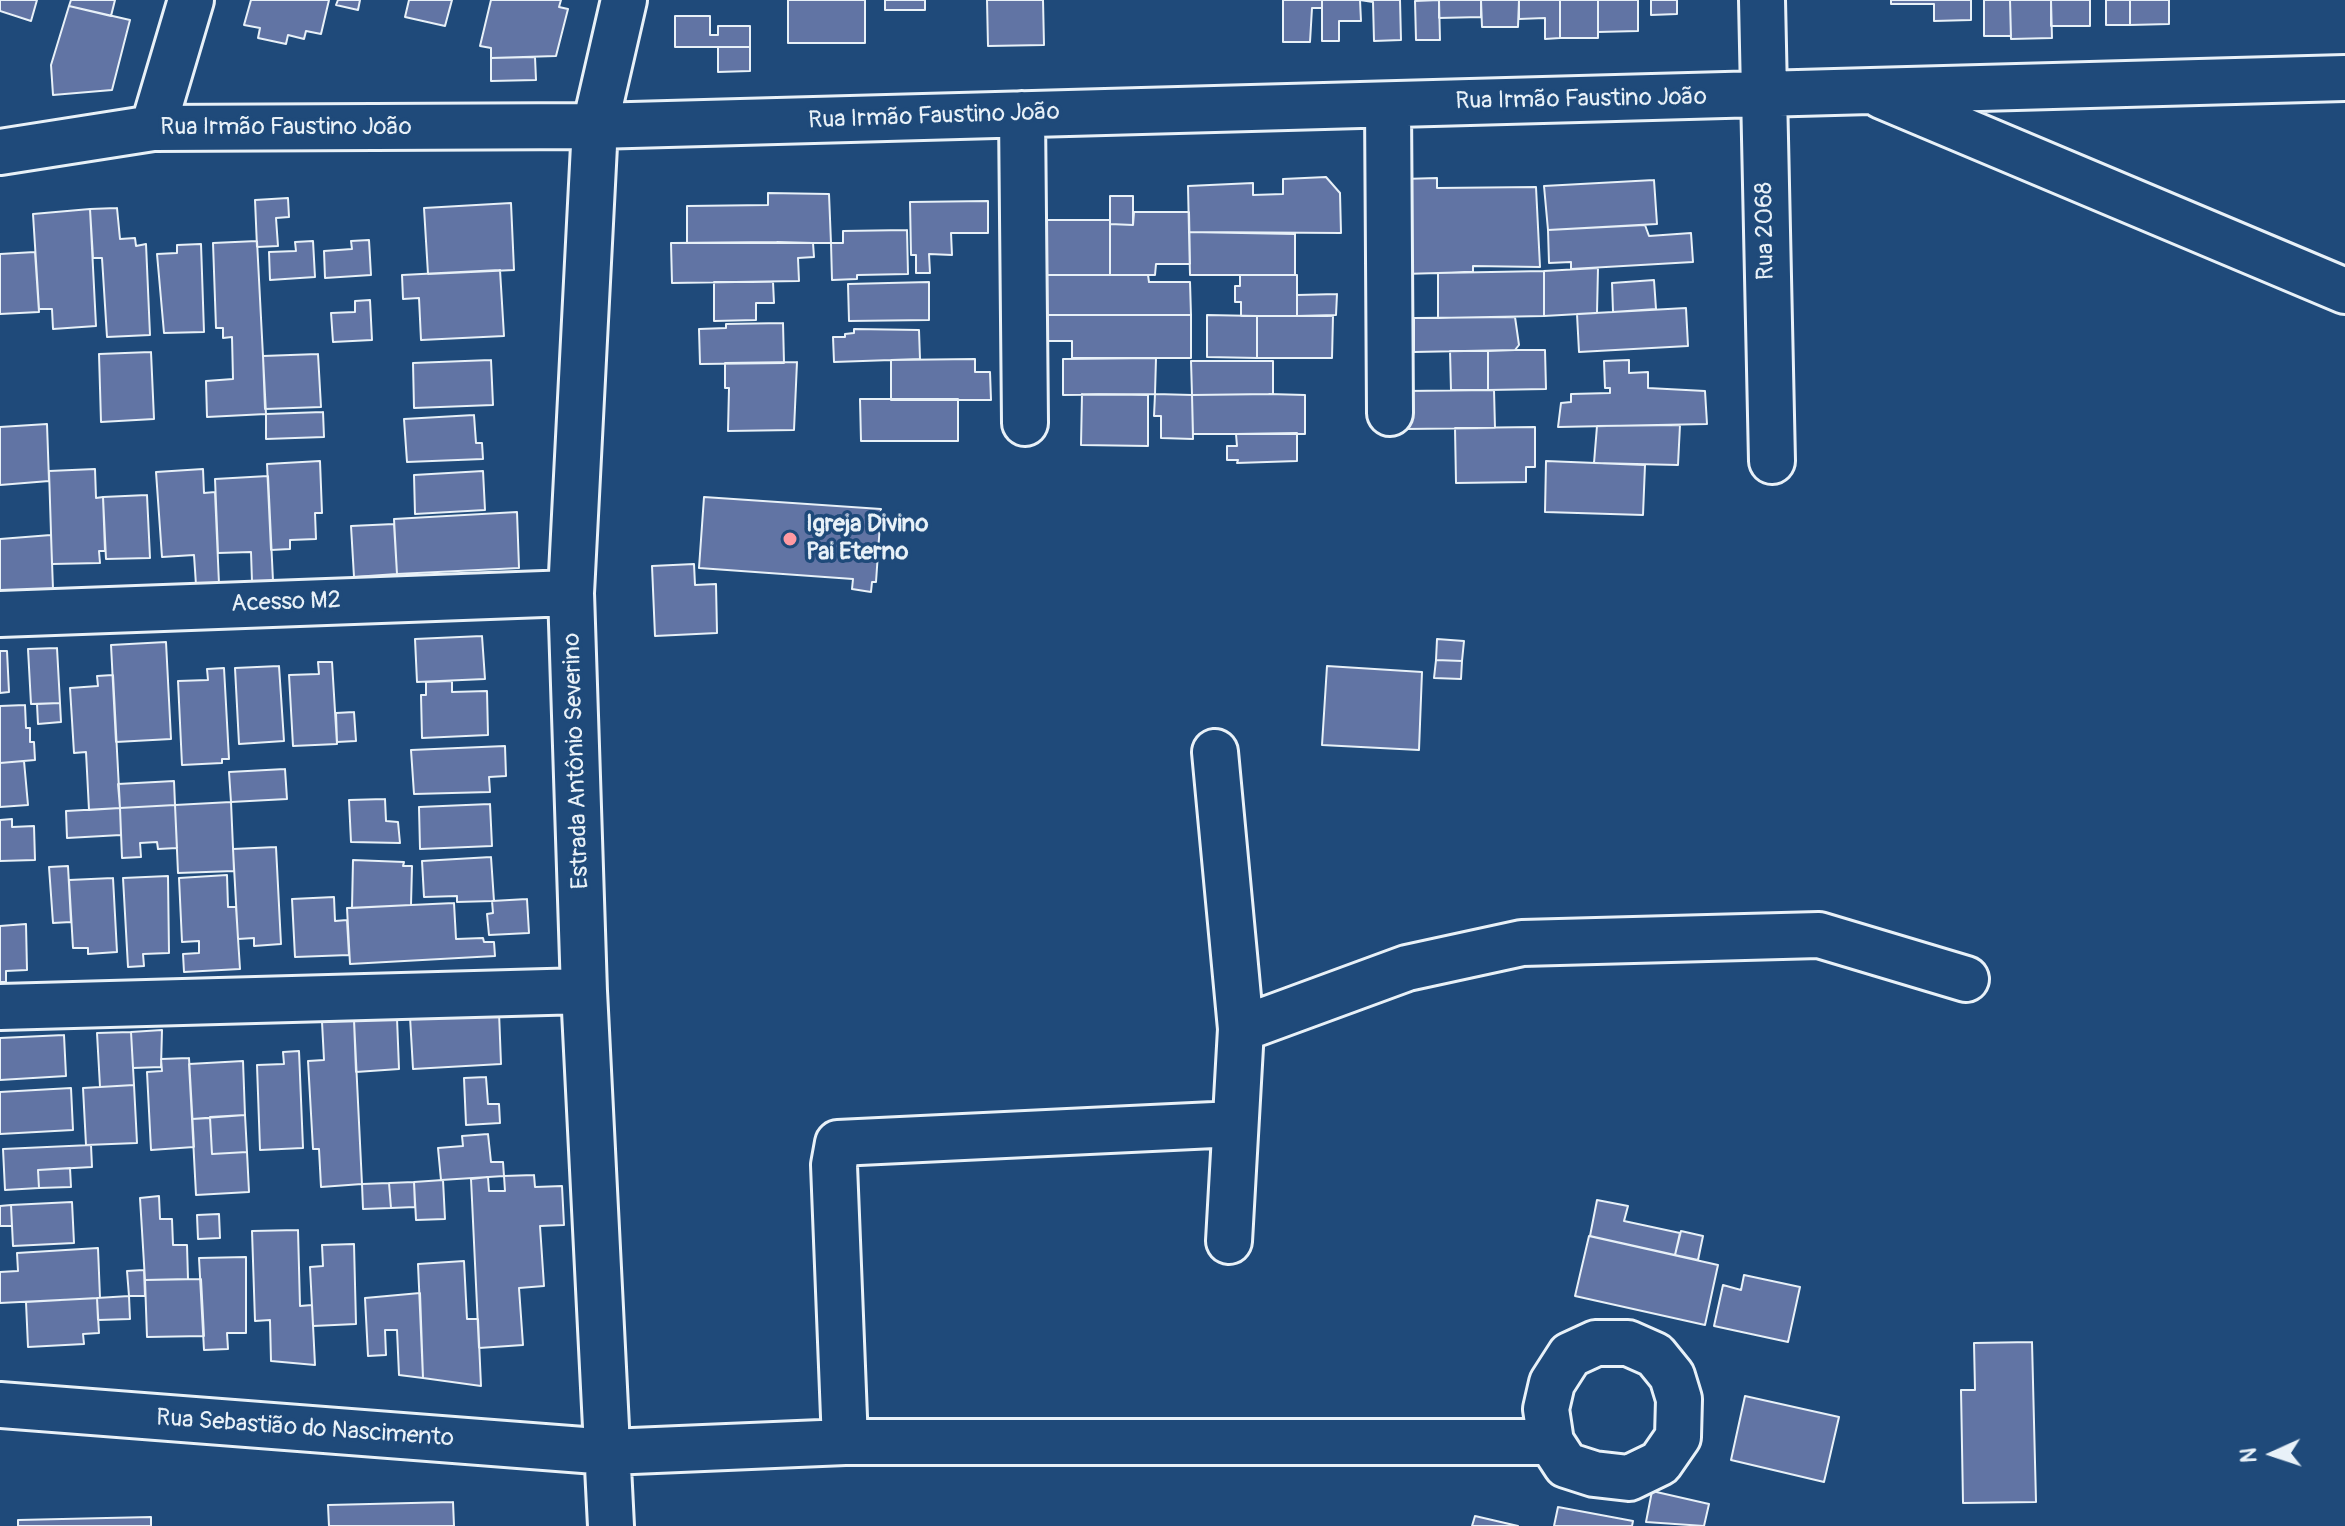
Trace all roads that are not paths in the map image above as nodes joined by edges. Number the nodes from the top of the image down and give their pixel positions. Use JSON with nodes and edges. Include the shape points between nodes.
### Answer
{"nodes":[{"id":1,"x":191,"y":0,"type":"edge"},
{"id":2,"x":624,"y":0,"type":"edge"},
{"id":3,"x":1762,"y":0,"type":"edge"},
{"id":4,"x":2345,"y":78,"type":"edge"},
{"id":5,"x":1869,"y":90,"type":"junction"},
{"id":6,"x":1763,"y":95,"type":"junction"},
{"id":7,"x":1388,"y":105,"type":"junction"},
{"id":8,"x":1022,"y":114,"type":"junction"},
{"id":9,"x":595,"y":126,"type":"junction"},
{"id":10,"x":153,"y":128,"type":"junction"},
{"id":11,"x":0,"y":152,"type":"edge"},
{"id":12,"x":2345,"y":291,"type":"edge"},
{"id":13,"x":1390,"y":413,"type":"dead end"},
{"id":14,"x":1025,"y":423,"type":"dead end"},
{"id":15,"x":1772,"y":461,"type":"dead end"},
{"id":16,"x":571,"y":593,"type":"junction"},
{"id":17,"x":0,"y":614,"type":"edge"},
{"id":18,"x":1215,"y":752,"type":"dead end"},
{"id":19,"x":1966,"y":979,"type":"dead end"},
{"id":20,"x":584,"y":991,"type":"junction"},
{"id":21,"x":0,"y":1007,"type":"edge"},
{"id":22,"x":1241,"y":1029,"type":"junction"},
{"id":23,"x":1235,"y":1124,"type":"junction"},
{"id":24,"x":1229,"y":1241,"type":"dead end"},
{"id":25,"x":0,"y":1405,"type":"edge"},
{"id":26,"x":845,"y":1442,"type":"junction"},
{"id":27,"x":1551,"y":1442,"type":"dead end"},
{"id":28,"x":609,"y":1452,"type":"junction"},
{"id":29,"x":611,"y":1526,"type":"edge"}],
"edges":[{"from":1,"to":10,"type":"street"},
{"from":2,"to":9,"type":"street","name":"Estrada Antônio Severino"},
{"from":3,"to":6,"type":"street","name":"Rua 2068"},
{"from":4,"to":5,"type":"street","name":"Rua Irmão Faustino João"},
{"from":5,"to":6,"type":"street","name":"Rua Irmão Faustino João"},
{"from":5,"to":12,"type":"street","name":"Rua Irmão Faustino João"},
{"from":6,"to":7,"type":"street","name":"Rua Irmão Faustino João"},
{"from":6,"to":15,"type":"street","name":"Rua 2068"},
{"from":7,"to":8,"type":"street","name":"Rua Irmão Faustino João"},
{"from":7,"to":13,"type":"street"},
{"from":8,"to":9,"type":"street","name":"Rua Irmão Faustino João"},
{"from":8,"to":14,"type":"street"},
{"from":9,"to":10,"type":"street","name":"Rua Irmão Faustino João"},
{"from":9,"to":16,"type":"street","name":"Estrada Antônio Severino"},
{"from":10,"to":11,"type":"street","name":"Rua Irmão Faustino João"},
{"from":16,"to":17,"type":"street","name":"Acesso M2"},
{"from":16,"to":20,"type":"street","name":"Estrada Antônio Severino"},
{"from":18,"to":22,"type":"street"},
{"from":19,"to":22,"type":"street","via":[[1819,935],[1522,943],[1407,968]]},
{"from":20,"to":21,"type":"street"},
{"from":20,"to":28,"type":"street","name":"Estrada Antônio Severino"},
{"from":22,"to":23,"type":"street"},
{"from":23,"to":24,"type":"street"},
{"from":23,"to":26,"type":"street","via":[[838,1143],[834,1165]]},
{"from":25,"to":28,"type":"street","name":"Rua Sebastião do Nascimento"},
{"from":26,"to":27,"type":"street","name":"Rua Sebastião do Nascimento"},
{"from":26,"to":28,"type":"street","name":"Rua Sebastião do Nascimento"},
{"from":28,"to":29,"type":"street","name":"Estrada Antônio Severino"}]}
